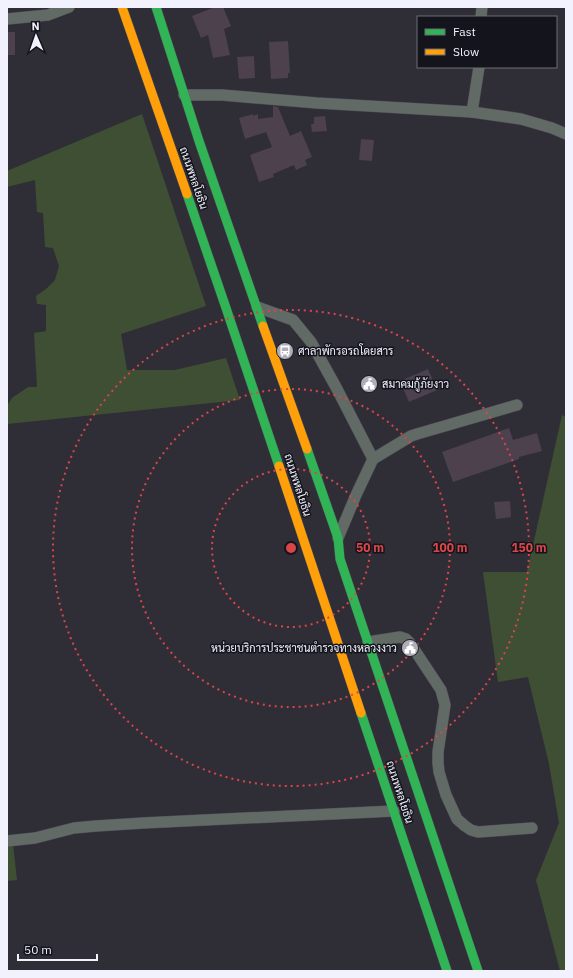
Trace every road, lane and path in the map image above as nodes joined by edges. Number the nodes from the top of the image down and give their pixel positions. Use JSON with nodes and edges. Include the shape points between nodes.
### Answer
{"nodes":[{"id":1,"x":69,"y":7,"type":"edge"},
{"id":2,"x":122,"y":7,"type":"edge"},
{"id":3,"x":156,"y":7,"type":"edge"},
{"id":4,"x":7,"y":19,"type":"edge"},
{"id":5,"x":478,"y":68,"type":"edge"},
{"id":6,"x":184,"y":95,"type":"junction"},
{"id":7,"x":472,"y":112,"type":"junction"},
{"id":8,"x":566,"y":134,"type":"edge"},
{"id":9,"x":257,"y":307,"type":"junction"},
{"id":10,"x":517,"y":405,"type":"dead end"},
{"id":11,"x":373,"y":459,"type":"junction"},
{"id":12,"x":338,"y":538,"type":"junction"},
{"id":13,"x":368,"y":642,"type":"junction"},
{"id":14,"x":394,"y":811,"type":"junction"},
{"id":15,"x":532,"y":828,"type":"dead end"},
{"id":16,"x":7,"y":841,"type":"edge"},
{"id":17,"x":447,"y":971,"type":"edge"},
{"id":18,"x":478,"y":971,"type":"edge"}],
"edges":[{"from":1,"to":4,"type":"street","via":[[48,15]]},
{"from":2,"to":14,"type":"highway","name":"ถนนพหลโยธิน","via":[[226,308]]},
{"from":3,"to":6,"type":"highway","name":"ถนนพหลโยธิน"},
{"from":5,"to":7,"type":"street"},
{"from":6,"to":7,"type":"street"},
{"from":6,"to":9,"type":"highway","name":"ถนนพหลโยธิน"},
{"from":7,"to":8,"type":"street","via":[[521,119]]},
{"from":9,"to":11,"type":"street","via":[[293,320],[311,342]]},
{"from":9,"to":12,"type":"highway","name":"ถนนพหลโยธิน"},
{"from":10,"to":11,"type":"street","via":[[411,436]]},
{"from":11,"to":12,"type":"street"},
{"from":12,"to":13,"type":"highway","name":"ถนนพหลโยธิน","via":[[340,559]]},
{"from":13,"to":15,"type":"street","via":[[400,637],[406,639],[441,690],[445,705],[438,752],[439,772],[457,819],[478,832]]},
{"from":13,"to":18,"type":"highway","name":"ถนนพหลโยธิน"},
{"from":14,"to":16,"type":"street","via":[[143,822],[74,828],[35,838]]},
{"from":14,"to":17,"type":"highway","name":"ถนนพหลโยธิน"}]}
